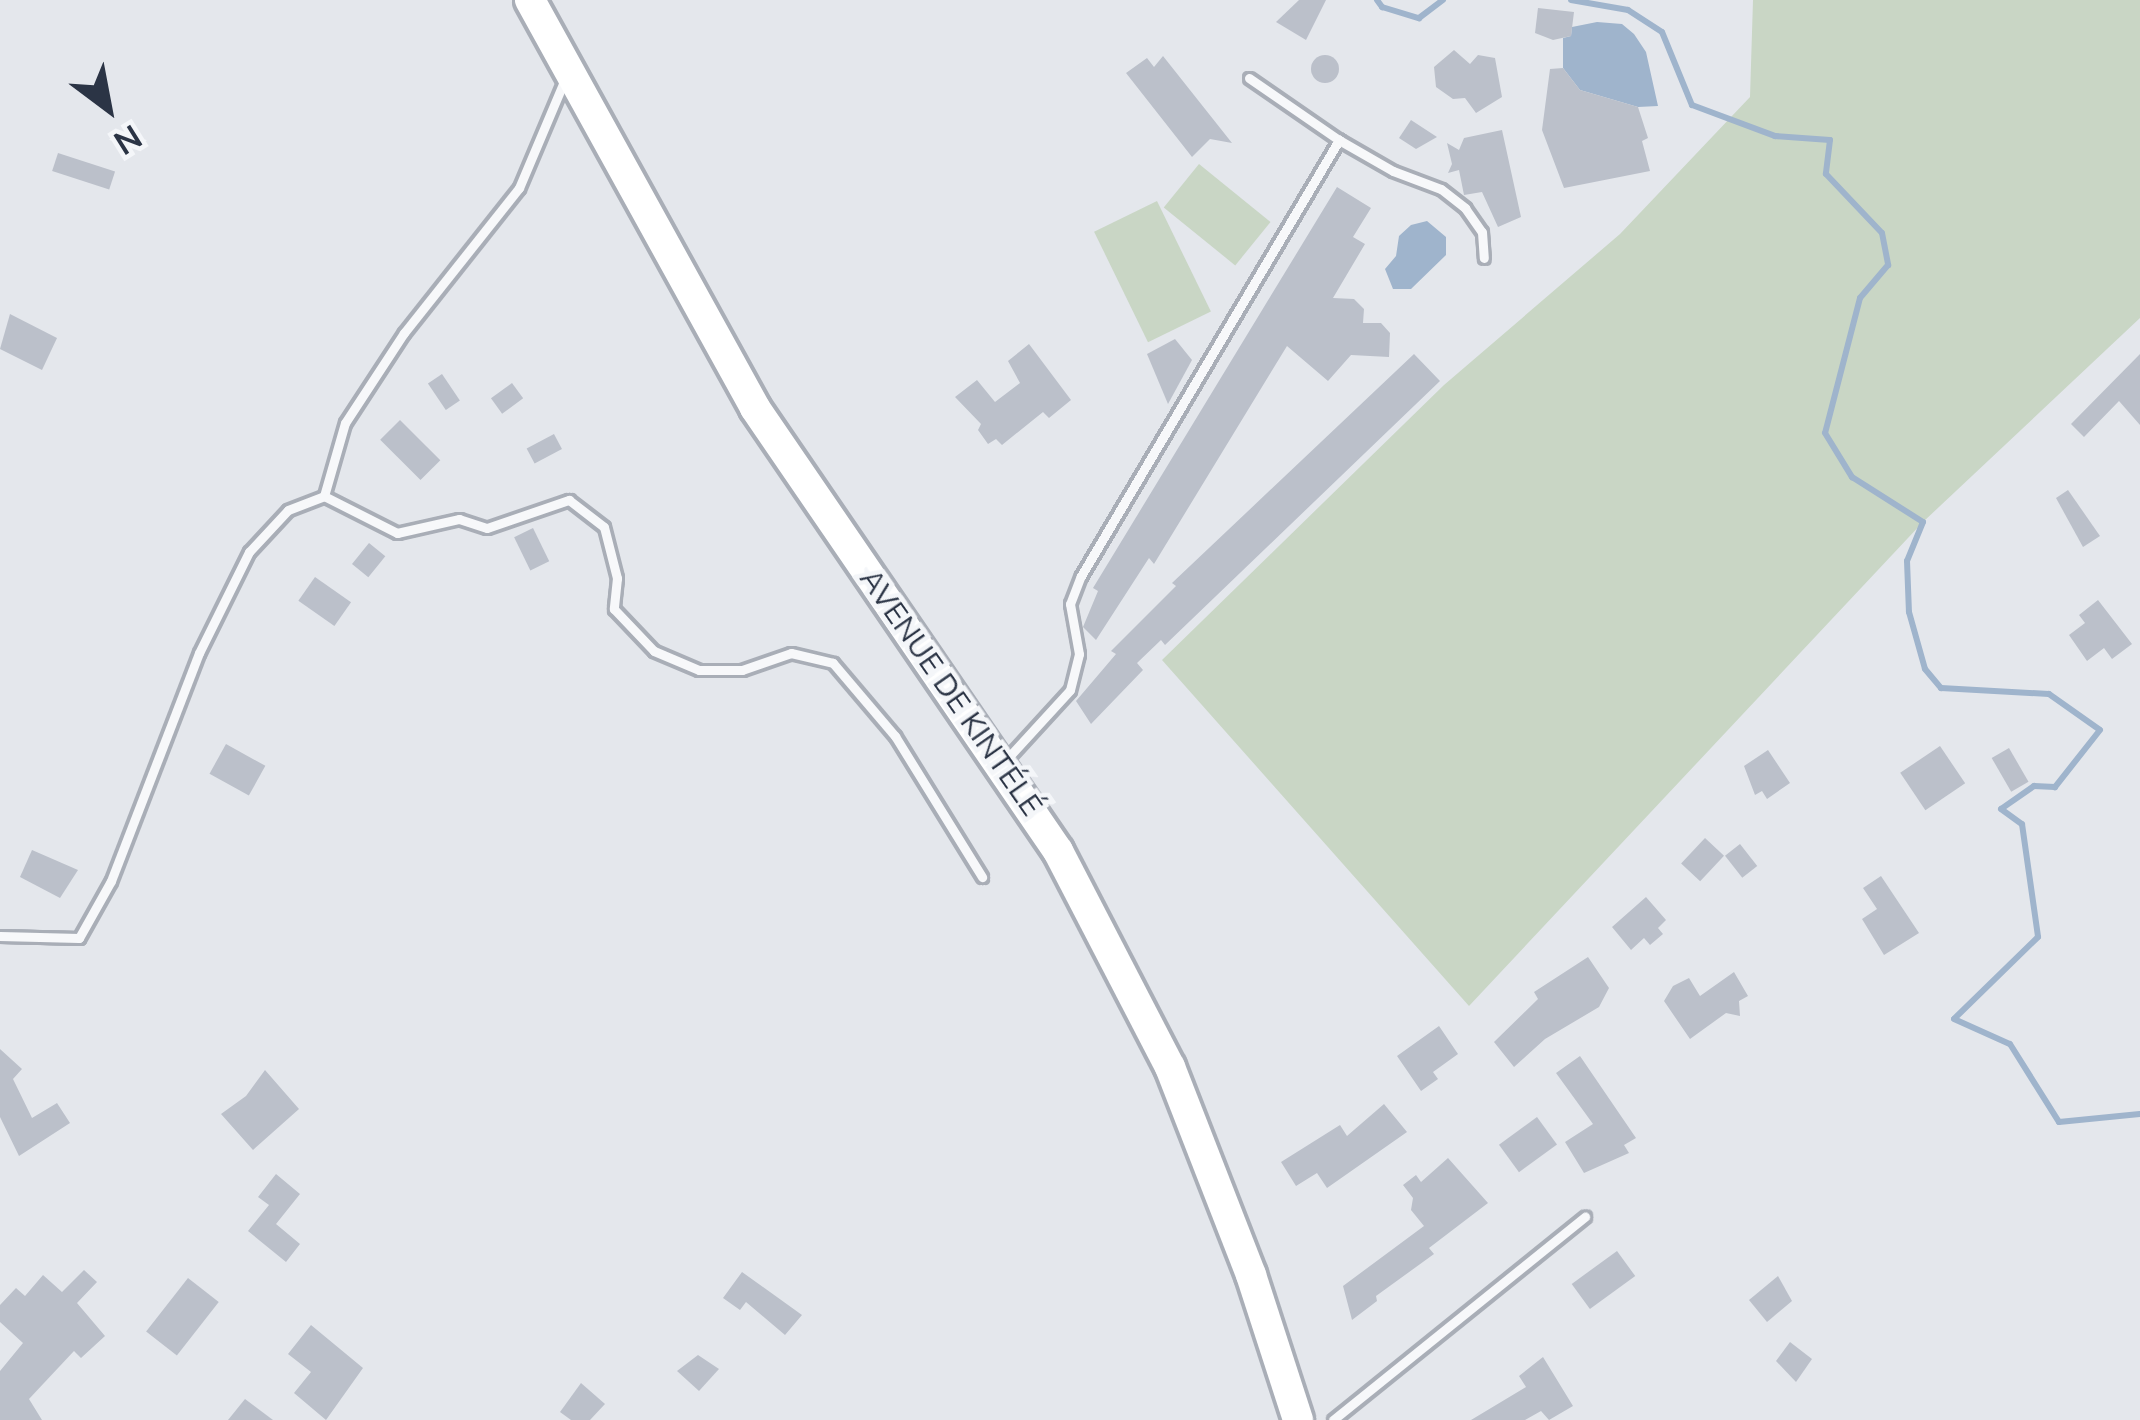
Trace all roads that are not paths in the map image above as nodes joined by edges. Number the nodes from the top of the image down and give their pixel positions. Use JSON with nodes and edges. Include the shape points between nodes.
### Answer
{"nodes":[{"id":1,"x":530,"y":0,"type":"edge"},
{"id":2,"x":568,"y":70,"type":"junction"},
{"id":3,"x":1249,"y":78,"type":"dead end"},
{"id":4,"x":1339,"y":140,"type":"junction"},
{"id":5,"x":1484,"y":258,"type":"dead end"},
{"id":6,"x":324,"y":496,"type":"junction"},
{"id":7,"x":1001,"y":765,"type":"junction"},
{"id":8,"x":982,"y":877,"type":"dead end"},
{"id":9,"x":0,"y":936,"type":"edge"},
{"id":10,"x":1585,"y":1217,"type":"dead end"},
{"id":11,"x":1298,"y":1420,"type":"edge"},
{"id":12,"x":1333,"y":1420,"type":"edge"}],
"edges":[{"from":1,"to":2,"type":"main road","name":"AVENUE DE KINTÉLÉ"},
{"from":2,"to":6,"type":"lane","via":[[519,188],[344,423]]},
{"from":2,"to":7,"type":"main road","name":"AVENUE DE KINTÉLÉ","via":[[754,408]]},
{"from":3,"to":4,"type":"lane"},
{"from":4,"to":5,"type":"lane","via":[[1465,208],[1482,232]]},
{"from":4,"to":7,"type":"lane","via":[[1081,576],[1070,604],[1078,654],[1070,689]]},
{"from":6,"to":8,"type":"lane","via":[[397,533],[459,519],[487,529],[569,500],[604,527],[617,578],[614,609],[654,651],[700,670],[742,670],[790,653],[833,663],[895,736]]},
{"from":6,"to":9,"type":"lane","via":[[288,509],[249,552],[79,938]]},
{"from":7,"to":11,"type":"main road","name":"AVENUE DE KINTÉLÉ","via":[[1058,850],[1170,1067],[1252,1275]]},
{"from":10,"to":12,"type":"lane"}]}
